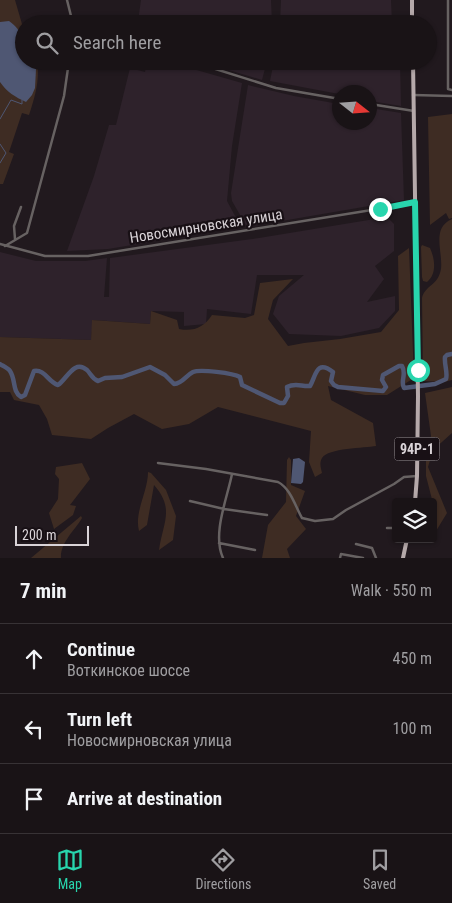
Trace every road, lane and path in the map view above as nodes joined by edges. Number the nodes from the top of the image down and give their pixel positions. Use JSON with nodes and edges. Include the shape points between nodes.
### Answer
{"nodes":[{"id":1,"x":67,"y":0,"type":"edge"},
{"id":2,"x":412,"y":0,"type":"edge"},
{"id":3,"x":448,"y":0,"type":"edge"},
{"id":4,"x":71,"y":15,"type":"edge"},
{"id":5,"x":412,"y":15,"type":"edge"},
{"id":6,"x":68,"y":70,"type":"edge"},
{"id":7,"x":219,"y":70,"type":"edge"},
{"id":8,"x":413,"y":70,"type":"edge"},
{"id":9,"x":452,"y":90,"type":"edge"},
{"id":10,"x":414,"y":95,"type":"junction"},
{"id":11,"x":452,"y":96,"type":"edge"},
{"id":12,"x":332,"y":98,"type":"edge"},
{"id":13,"x":377,"y":105,"type":"edge"},
{"id":14,"x":414,"y":111,"type":"junction"},
{"id":15,"x":415,"y":202,"type":"junction"},
{"id":16,"x":21,"y":207,"type":"dead end"},
{"id":17,"x":15,"y":239,"type":"junction"},
{"id":18,"x":0,"y":244,"type":"edge"},
{"id":19,"x":5,"y":246,"type":"junction"},
{"id":20,"x":158,"y":463,"type":"dead end"},
{"id":21,"x":232,"y":474,"type":"junction"},
{"id":22,"x":417,"y":476,"type":"junction"},
{"id":23,"x":415,"y":498,"type":"edge"},
{"id":24,"x":190,"y":501,"type":"dead end"},
{"id":25,"x":224,"y":509,"type":"junction"},
{"id":26,"x":268,"y":515,"type":"dead end"},
{"id":27,"x":387,"y":528,"type":"dead end"},
{"id":28,"x":392,"y":528,"type":"edge"},
{"id":29,"x":219,"y":543,"type":"junction"},
{"id":30,"x":406,"y":543,"type":"edge"},
{"id":31,"x":356,"y":544,"type":"dead end"},
{"id":32,"x":255,"y":550,"type":"dead end"},
{"id":33,"x":340,"y":557,"type":"edge"},
{"id":34,"x":223,"y":558,"type":"edge"},
{"id":35,"x":363,"y":558,"type":"edge"},
{"id":36,"x":376,"y":558,"type":"edge"},
{"id":37,"x":403,"y":558,"type":"edge"}],
"edges":[{"from":1,"to":4,"type":"street"},
{"from":2,"to":5,"type":"main road"},
{"from":3,"to":9,"type":"street","via":[[448,89]]},
{"from":6,"to":17,"type":"street","via":[[27,232]]},
{"from":7,"to":12,"type":"street","via":[[276,88]]},
{"from":8,"to":10,"type":"main road"},
{"from":10,"to":11,"type":"street"},
{"from":10,"to":14,"type":"main road"},
{"from":13,"to":14,"type":"street"},
{"from":14,"to":15,"type":"main road"},
{"from":15,"to":19,"type":"street","name":"Новосмирновская улица","via":[[88,256],[45,256]]},
{"from":15,"to":22,"type":"main road","number":"94Р-1"},
{"from":16,"to":17,"type":"street","via":[[14,226]]},
{"from":17,"to":19,"type":"street"},
{"from":18,"to":19,"type":"street","name":"Новосмирновская улица"},
{"from":20,"to":21,"type":"street"},
{"from":21,"to":22,"type":"street","via":[[278,482],[284,486],[302,518],[315,521],[333,519],[404,477]]},
{"from":21,"to":25,"type":"street"},
{"from":22,"to":23,"type":"main road","number":"94Р-1"},
{"from":24,"to":25,"type":"street"},
{"from":25,"to":26,"type":"street"},
{"from":25,"to":29,"type":"street"},
{"from":27,"to":28,"type":"street"},
{"from":29,"to":32,"type":"street"},
{"from":29,"to":34,"type":"street"},
{"from":30,"to":37,"type":"main road"},
{"from":31,"to":36,"type":"street","via":[[372,548]]},
{"from":33,"to":35,"type":"street"}]}
